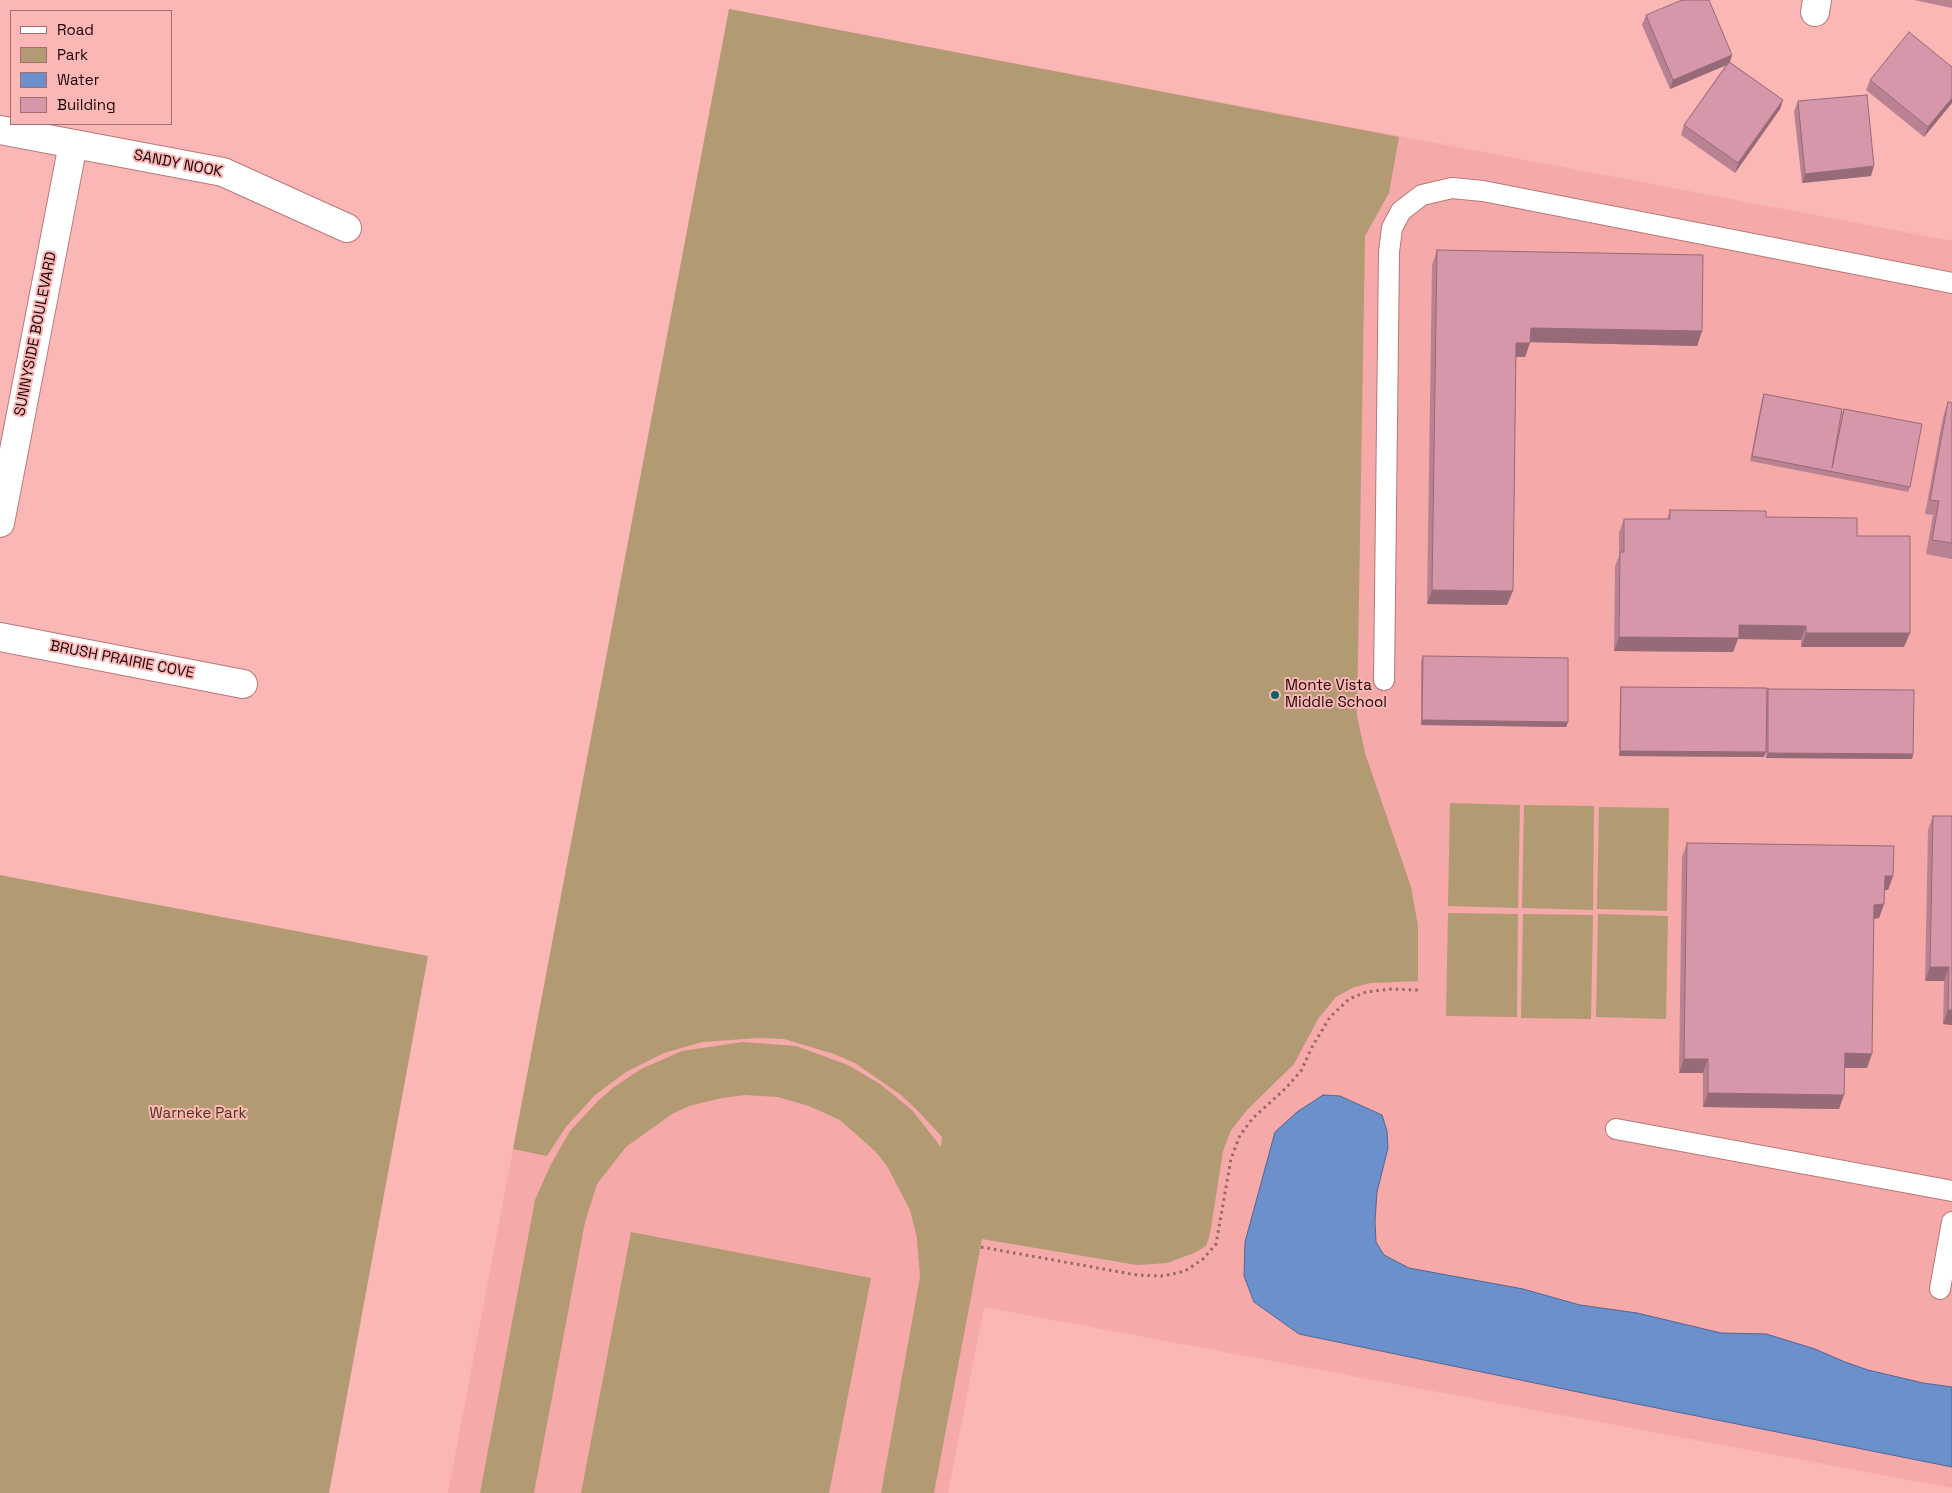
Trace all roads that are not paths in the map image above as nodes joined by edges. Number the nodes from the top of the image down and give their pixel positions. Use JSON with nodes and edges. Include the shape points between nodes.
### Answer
{"nodes":[{"id":1,"x":0,"y":130,"type":"edge"},
{"id":2,"x":73,"y":144,"type":"junction"},
{"id":3,"x":346,"y":228,"type":"dead end"},
{"id":4,"x":1952,"y":283,"type":"edge"},
{"id":5,"x":0,"y":523,"type":"edge"},
{"id":6,"x":0,"y":636,"type":"edge"},
{"id":7,"x":1384,"y":680,"type":"dead end"},
{"id":8,"x":243,"y":684,"type":"dead end"},
{"id":9,"x":1616,"y":1129,"type":"dead end"},
{"id":10,"x":1952,"y":1191,"type":"edge"},
{"id":11,"x":1952,"y":1222,"type":"edge"},
{"id":12,"x":1940,"y":1289,"type":"dead end"}],
"edges":[{"from":1,"to":2,"type":"street","name":"SANDY NOOK"},
{"from":2,"to":3,"type":"street","name":"SANDY NOOK","via":[[223,172]]},
{"from":2,"to":5,"type":"street","name":"SUNNYSIDE BOULEVARD"},
{"from":4,"to":7,"type":"lane","via":[[1484,191],[1452,188],[1422,195],[1401,211],[1392,228],[1388,252]]},
{"from":6,"to":8,"type":"street","name":"BRUSH PRAIRIE COVE"},
{"from":9,"to":10,"type":"lane"},
{"from":11,"to":12,"type":"lane"}]}
